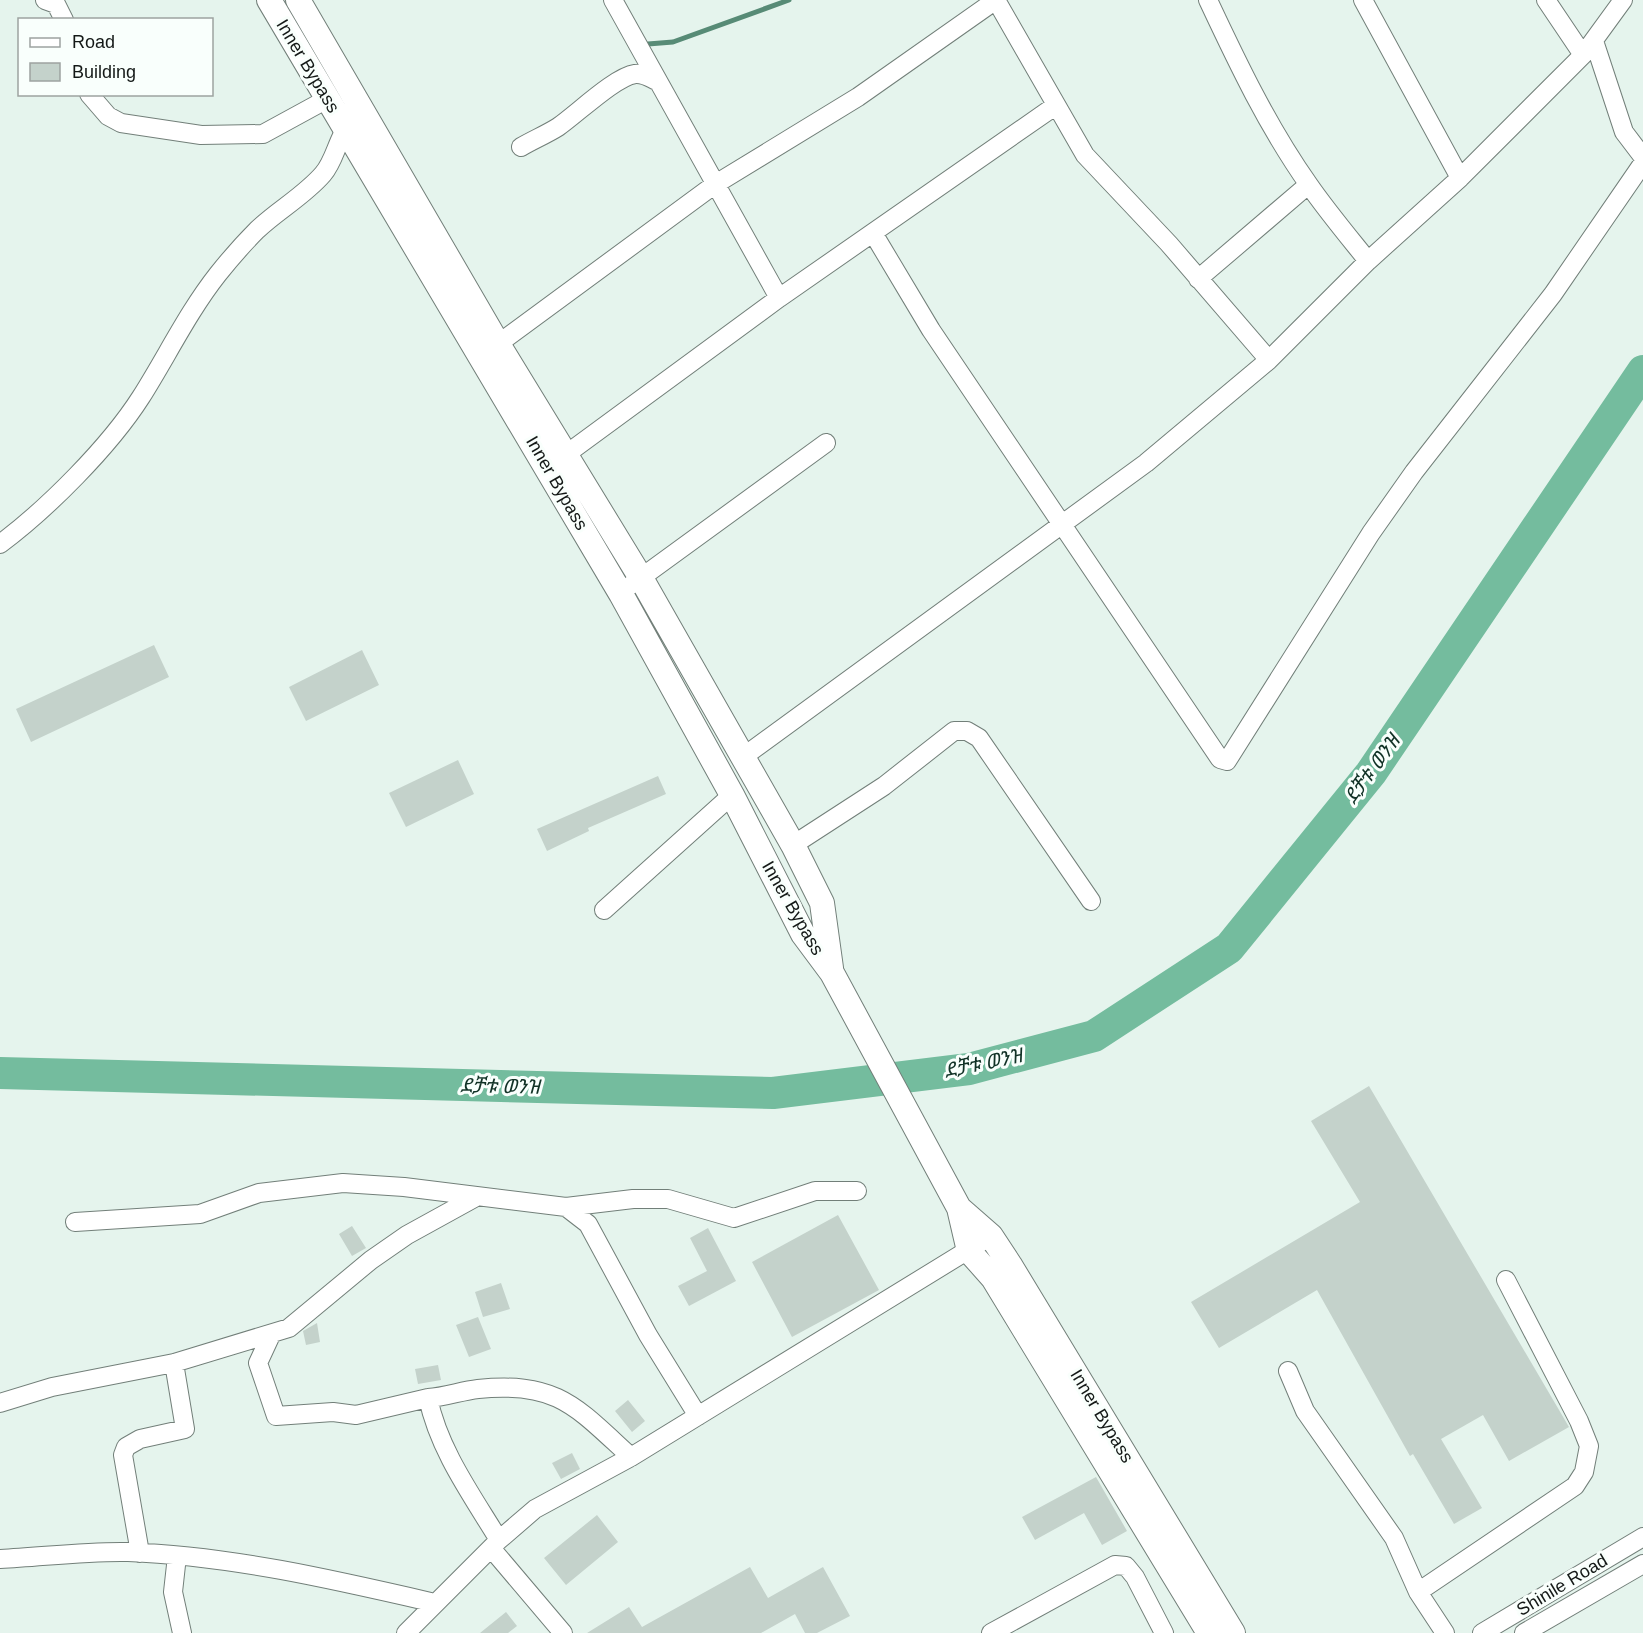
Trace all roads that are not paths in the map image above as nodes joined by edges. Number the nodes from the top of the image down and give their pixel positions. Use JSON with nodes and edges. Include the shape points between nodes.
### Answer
{"nodes":[{"id":1,"x":45,"y":0,"type":"edge"},
{"id":2,"x":269,"y":0,"type":"edge"},
{"id":3,"x":298,"y":0,"type":"edge"},
{"id":4,"x":613,"y":0,"type":"edge"},
{"id":5,"x":996,"y":0,"type":"edge"},
{"id":6,"x":1208,"y":0,"type":"edge"},
{"id":7,"x":1364,"y":0,"type":"edge"},
{"id":8,"x":1546,"y":0,"type":"edge"},
{"id":9,"x":1623,"y":0,"type":"edge"},
{"id":10,"x":63,"y":18,"type":"edge"},
{"id":11,"x":1588,"y":48,"type":"junction"},
{"id":12,"x":657,"y":81,"type":"junction"},
{"id":13,"x":91,"y":96,"type":"edge"},
{"id":14,"x":328,"y":98,"type":"junction"},
{"id":15,"x":1055,"y":106,"type":"junction"},
{"id":16,"x":363,"y":111,"type":"junction"},
{"id":17,"x":345,"y":129,"type":"junction"},
{"id":18,"x":521,"y":147,"type":"dead end"},
{"id":19,"x":1643,"y":157,"type":"edge"},
{"id":20,"x":1643,"y":163,"type":"edge"},
{"id":21,"x":1460,"y":178,"type":"junction"},
{"id":22,"x":714,"y":184,"type":"junction"},
{"id":23,"x":1308,"y":185,"type":"junction"},
{"id":24,"x":873,"y":233,"type":"junction"},
{"id":25,"x":1368,"y":261,"type":"junction"},
{"id":26,"x":1198,"y":279,"type":"junction"},
{"id":27,"x":779,"y":298,"type":"junction"},
{"id":28,"x":498,"y":344,"type":"junction"},
{"id":29,"x":1269,"y":360,"type":"junction"},
{"id":30,"x":826,"y":443,"type":"dead end"},
{"id":31,"x":556,"y":462,"type":"junction"},
{"id":32,"x":1063,"y":523,"type":"junction"},
{"id":33,"x":0,"y":544,"type":"edge"},
{"id":34,"x":641,"y":578,"type":"junction"},
{"id":35,"x":621,"y":594,"type":"junction"},
{"id":36,"x":742,"y":757,"type":"junction"},
{"id":37,"x":732,"y":795,"type":"junction"},
{"id":38,"x":793,"y":845,"type":"junction"},
{"id":39,"x":1091,"y":901,"type":"dead end"},
{"id":40,"x":604,"y":910,"type":"dead end"},
{"id":41,"x":832,"y":973,"type":"junction"},
{"id":42,"x":857,"y":1191,"type":"dead end"},
{"id":43,"x":476,"y":1197,"type":"junction"},
{"id":44,"x":608,"y":1204,"type":"junction"},
{"id":45,"x":566,"y":1207,"type":"junction"},
{"id":46,"x":959,"y":1208,"type":"junction"},
{"id":47,"x":75,"y":1222,"type":"dead end"},
{"id":48,"x":594,"y":1234,"type":"junction"},
{"id":49,"x":991,"y":1236,"type":"junction"},
{"id":50,"x":969,"y":1251,"type":"junction"},
{"id":51,"x":1506,"y":1280,"type":"dead end"},
{"id":52,"x":270,"y":1335,"type":"junction"},
{"id":53,"x":174,"y":1363,"type":"junction"},
{"id":54,"x":1288,"y":1371,"type":"dead end"},
{"id":55,"x":428,"y":1398,"type":"junction"},
{"id":56,"x":0,"y":1403,"type":"edge"},
{"id":57,"x":698,"y":1416,"type":"junction"},
{"id":58,"x":631,"y":1457,"type":"junction"},
{"id":59,"x":1643,"y":1537,"type":"edge"},
{"id":60,"x":495,"y":1544,"type":"junction"},
{"id":61,"x":140,"y":1553,"type":"junction"},
{"id":62,"x":177,"y":1556,"type":"junction"},
{"id":63,"x":0,"y":1559,"type":"edge"},
{"id":64,"x":1643,"y":1564,"type":"edge"},
{"id":65,"x":1418,"y":1592,"type":"junction"},
{"id":66,"x":435,"y":1603,"type":"junction"},
{"id":67,"x":182,"y":1633,"type":"edge"},
{"id":68,"x":406,"y":1633,"type":"edge"},
{"id":69,"x":563,"y":1633,"type":"edge"},
{"id":70,"x":991,"y":1633,"type":"edge"},
{"id":71,"x":1164,"y":1633,"type":"edge"},
{"id":72,"x":1209,"y":1633,"type":"edge"},
{"id":73,"x":1233,"y":1633,"type":"edge"},
{"id":74,"x":1445,"y":1633,"type":"edge"},
{"id":75,"x":1482,"y":1633,"type":"edge"},
{"id":76,"x":1524,"y":1633,"type":"edge"}],
"edges":[{"from":1,"to":10,"type":"street","via":[[56,4]]},
{"from":2,"to":14,"type":"main road","name":"Inner Bypass"},
{"from":3,"to":16,"type":"main road","name":"Inner Bypass"},
{"from":4,"to":12,"type":"street"},
{"from":5,"to":15,"type":"street"},
{"from":5,"to":22,"type":"street","via":[[858,97]]},
{"from":6,"to":23,"type":"street","via":[[1249,87]]},
{"from":7,"to":21,"type":"street"},
{"from":8,"to":11,"type":"street"},
{"from":9,"to":11,"type":"street"},
{"from":11,"to":19,"type":"street","via":[[1624,132]]},
{"from":11,"to":21,"type":"street"},
{"from":12,"to":18,"type":"street","via":[[637,74],[624,78],[556,129]]},
{"from":12,"to":22,"type":"street"},
{"from":13,"to":14,"type":"street","via":[[108,116],[121,123],[201,135],[263,134]]},
{"from":14,"to":17,"type":"main road","name":"Inner Bypass"},
{"from":15,"to":24,"type":"street"},
{"from":15,"to":26,"type":"street","via":[[1085,155]]},
{"from":16,"to":17,"type":"street"},
{"from":16,"to":28,"type":"main road","name":"Inner Bypass"},
{"from":17,"to":31,"type":"main road","name":"Inner Bypass"},
{"from":17,"to":33,"type":"street","via":[[337,152],[321,177],[258,230],[196,303],[140,399],[116,432],[30,520]]},
{"from":20,"to":32,"type":"street","via":[[1553,294],[1371,533],[1227,761],[1220,759]]},
{"from":21,"to":25,"type":"street"},
{"from":22,"to":27,"type":"street"},
{"from":22,"to":28,"type":"street"},
{"from":23,"to":25,"type":"street"},
{"from":23,"to":26,"type":"street"},
{"from":24,"to":27,"type":"street"},
{"from":24,"to":32,"type":"street","via":[[931,330]]},
{"from":25,"to":29,"type":"street"},
{"from":26,"to":29,"type":"street"},
{"from":27,"to":31,"type":"street"},
{"from":28,"to":31,"type":"main road","name":"Inner Bypass"},
{"from":29,"to":32,"type":"street","via":[[1182,435]]},
{"from":30,"to":34,"type":"street"},
{"from":31,"to":34,"type":"main road","name":"Inner Bypass"},
{"from":31,"to":35,"type":"main road","name":"Inner Bypass"},
{"from":32,"to":36,"type":"street"},
{"from":34,"to":35,"type":"street"},
{"from":34,"to":36,"type":"main road","name":"Inner Bypass"},
{"from":35,"to":37,"type":"main road","name":"Inner Bypass"},
{"from":36,"to":38,"type":"main road","name":"Inner Bypass"},
{"from":37,"to":40,"type":"street"},
{"from":37,"to":41,"type":"main road","name":"Inner Bypass","via":[[803,934]]},
{"from":38,"to":39,"type":"street","via":[[876,792],[954,731],[967,731],[979,738]]},
{"from":38,"to":41,"type":"main road","name":"Inner Bypass","via":[[822,903]]},
{"from":41,"to":46,"type":"main road","name":"Inner Bypass"},
{"from":42,"to":44,"type":"street","via":[[815,1191],[734,1218],[668,1199]]},
{"from":43,"to":45,"type":"street"},
{"from":43,"to":47,"type":"street","via":[[343,1184],[259,1193],[200,1214]]},
{"from":43,"to":52,"type":"street","via":[[407,1235],[289,1328]]},
{"from":44,"to":45,"type":"street"},
{"from":44,"to":48,"type":"street"},
{"from":45,"to":48,"type":"street","via":[[578,1214]]},
{"from":46,"to":49,"type":"main road","name":"Inner Bypass"},
{"from":46,"to":50,"type":"main road","name":"Inner Bypass"},
{"from":48,"to":57,"type":"street","via":[[648,1335]]},
{"from":49,"to":50,"type":"street"},
{"from":49,"to":73,"type":"main road","name":"Inner Bypass"},
{"from":50,"to":57,"type":"street"},
{"from":50,"to":72,"type":"main road","name":"Inner Bypass","via":[[993,1278]]},
{"from":51,"to":65,"type":"street","via":[[1579,1421],[1589,1446],[1584,1472],[1575,1486]]},
{"from":52,"to":53,"type":"street"},
{"from":52,"to":55,"type":"street","via":[[258,1363],[276,1416],[333,1412],[356,1415]]},
{"from":53,"to":56,"type":"street","via":[[52,1387]]},
{"from":53,"to":61,"type":"street","via":[[185,1429],[140,1439],[126,1447],[123,1455]]},
{"from":54,"to":65,"type":"street","via":[[1309,1418],[1394,1538]]},
{"from":55,"to":58,"type":"street","via":[[496,1388],[543,1391],[577,1408]]},
{"from":55,"to":60,"type":"street","via":[[434,1426]]},
{"from":57,"to":58,"type":"street"},
{"from":58,"to":60,"type":"street","via":[[536,1509]]},
{"from":59,"to":75,"type":"street","name":"Shinile Road"},
{"from":60,"to":66,"type":"street"},
{"from":60,"to":69,"type":"street"},
{"from":61,"to":62,"type":"street"},
{"from":61,"to":63,"type":"street"},
{"from":62,"to":66,"type":"street","via":[[334,1579]]},
{"from":62,"to":67,"type":"street","via":[[173,1592]]},
{"from":64,"to":76,"type":"street","name":"Shinile Road"},
{"from":65,"to":74,"type":"street"},
{"from":66,"to":68,"type":"street"},
{"from":70,"to":71,"type":"street","via":[[1115,1565],[1126,1566],[1135,1577]]}]}
